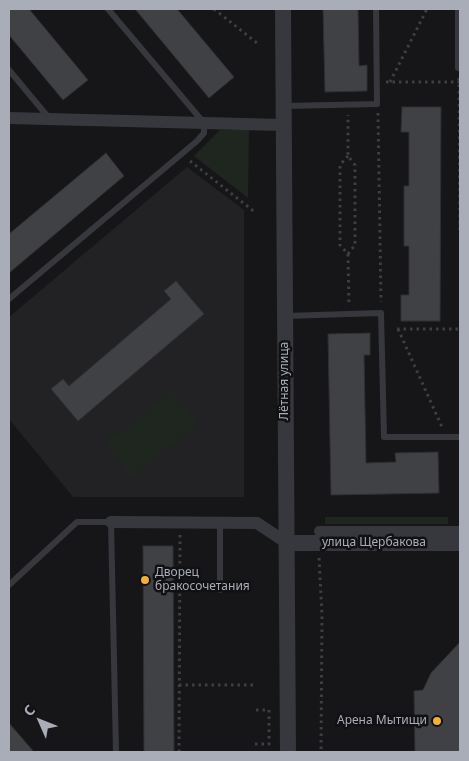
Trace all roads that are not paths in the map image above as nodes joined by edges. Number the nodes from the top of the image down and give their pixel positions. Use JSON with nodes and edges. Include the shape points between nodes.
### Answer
{"nodes":[{"id":1,"x":108,"y":9,"type":"edge"},
{"id":2,"x":283,"y":9,"type":"edge"},
{"id":3,"x":376,"y":9,"type":"edge"},
{"id":4,"x":458,"y":9,"type":"edge"},
{"id":5,"x":458,"y":68,"type":"road end"},
{"id":6,"x":9,"y":70,"type":"edge"},
{"id":7,"x":283,"y":106,"type":"junction"},
{"id":8,"x":9,"y":118,"type":"edge"},
{"id":9,"x":49,"y":119,"type":"junction"},
{"id":10,"x":204,"y":123,"type":"junction"},
{"id":11,"x":283,"y":125,"type":"junction"},
{"id":12,"x":9,"y":299,"type":"edge"},
{"id":13,"x":284,"y":316,"type":"junction"},
{"id":14,"x":460,"y":437,"type":"edge"},
{"id":15,"x":111,"y":522,"type":"junction"},
{"id":16,"x":220,"y":523,"type":"junction"},
{"id":17,"x":319,"y":531,"type":"dead end"},
{"id":18,"x":460,"y":531,"type":"edge"},
{"id":19,"x":287,"y":543,"type":"junction"},
{"id":20,"x":460,"y":543,"type":"edge"},
{"id":21,"x":9,"y":585,"type":"edge"},
{"id":22,"x":220,"y":590,"type":"dead end"},
{"id":23,"x":116,"y":752,"type":"edge"},
{"id":24,"x":288,"y":752,"type":"edge"}],
"edges":[{"from":1,"to":10,"type":"lane"},
{"from":2,"to":7,"type":"street","name":"Лётная улица"},
{"from":3,"to":7,"type":"lane","via":[[377,104]]},
{"from":4,"to":5,"type":"lane"},
{"from":6,"to":9,"type":"lane"},
{"from":7,"to":11,"type":"street","name":"Лётная улица"},
{"from":8,"to":9,"type":"street"},
{"from":9,"to":10,"type":"street"},
{"from":10,"to":11,"type":"street"},
{"from":10,"to":12,"type":"lane","via":[[204,133],[197,141]]},
{"from":11,"to":13,"type":"street","name":"Лётная улица"},
{"from":13,"to":14,"type":"lane","via":[[381,313],[384,437]]},
{"from":13,"to":19,"type":"street","name":"Лётная улица"},
{"from":15,"to":16,"type":"street"},
{"from":15,"to":21,"type":"lane","via":[[77,522]]},
{"from":15,"to":23,"type":"lane"},
{"from":16,"to":19,"type":"street","via":[[257,524]]},
{"from":16,"to":22,"type":"lane"},
{"from":17,"to":18,"type":"street"},
{"from":19,"to":20,"type":"street","name":"улица Щербакова"},
{"from":19,"to":24,"type":"street","name":"Лётная улица"}]}
